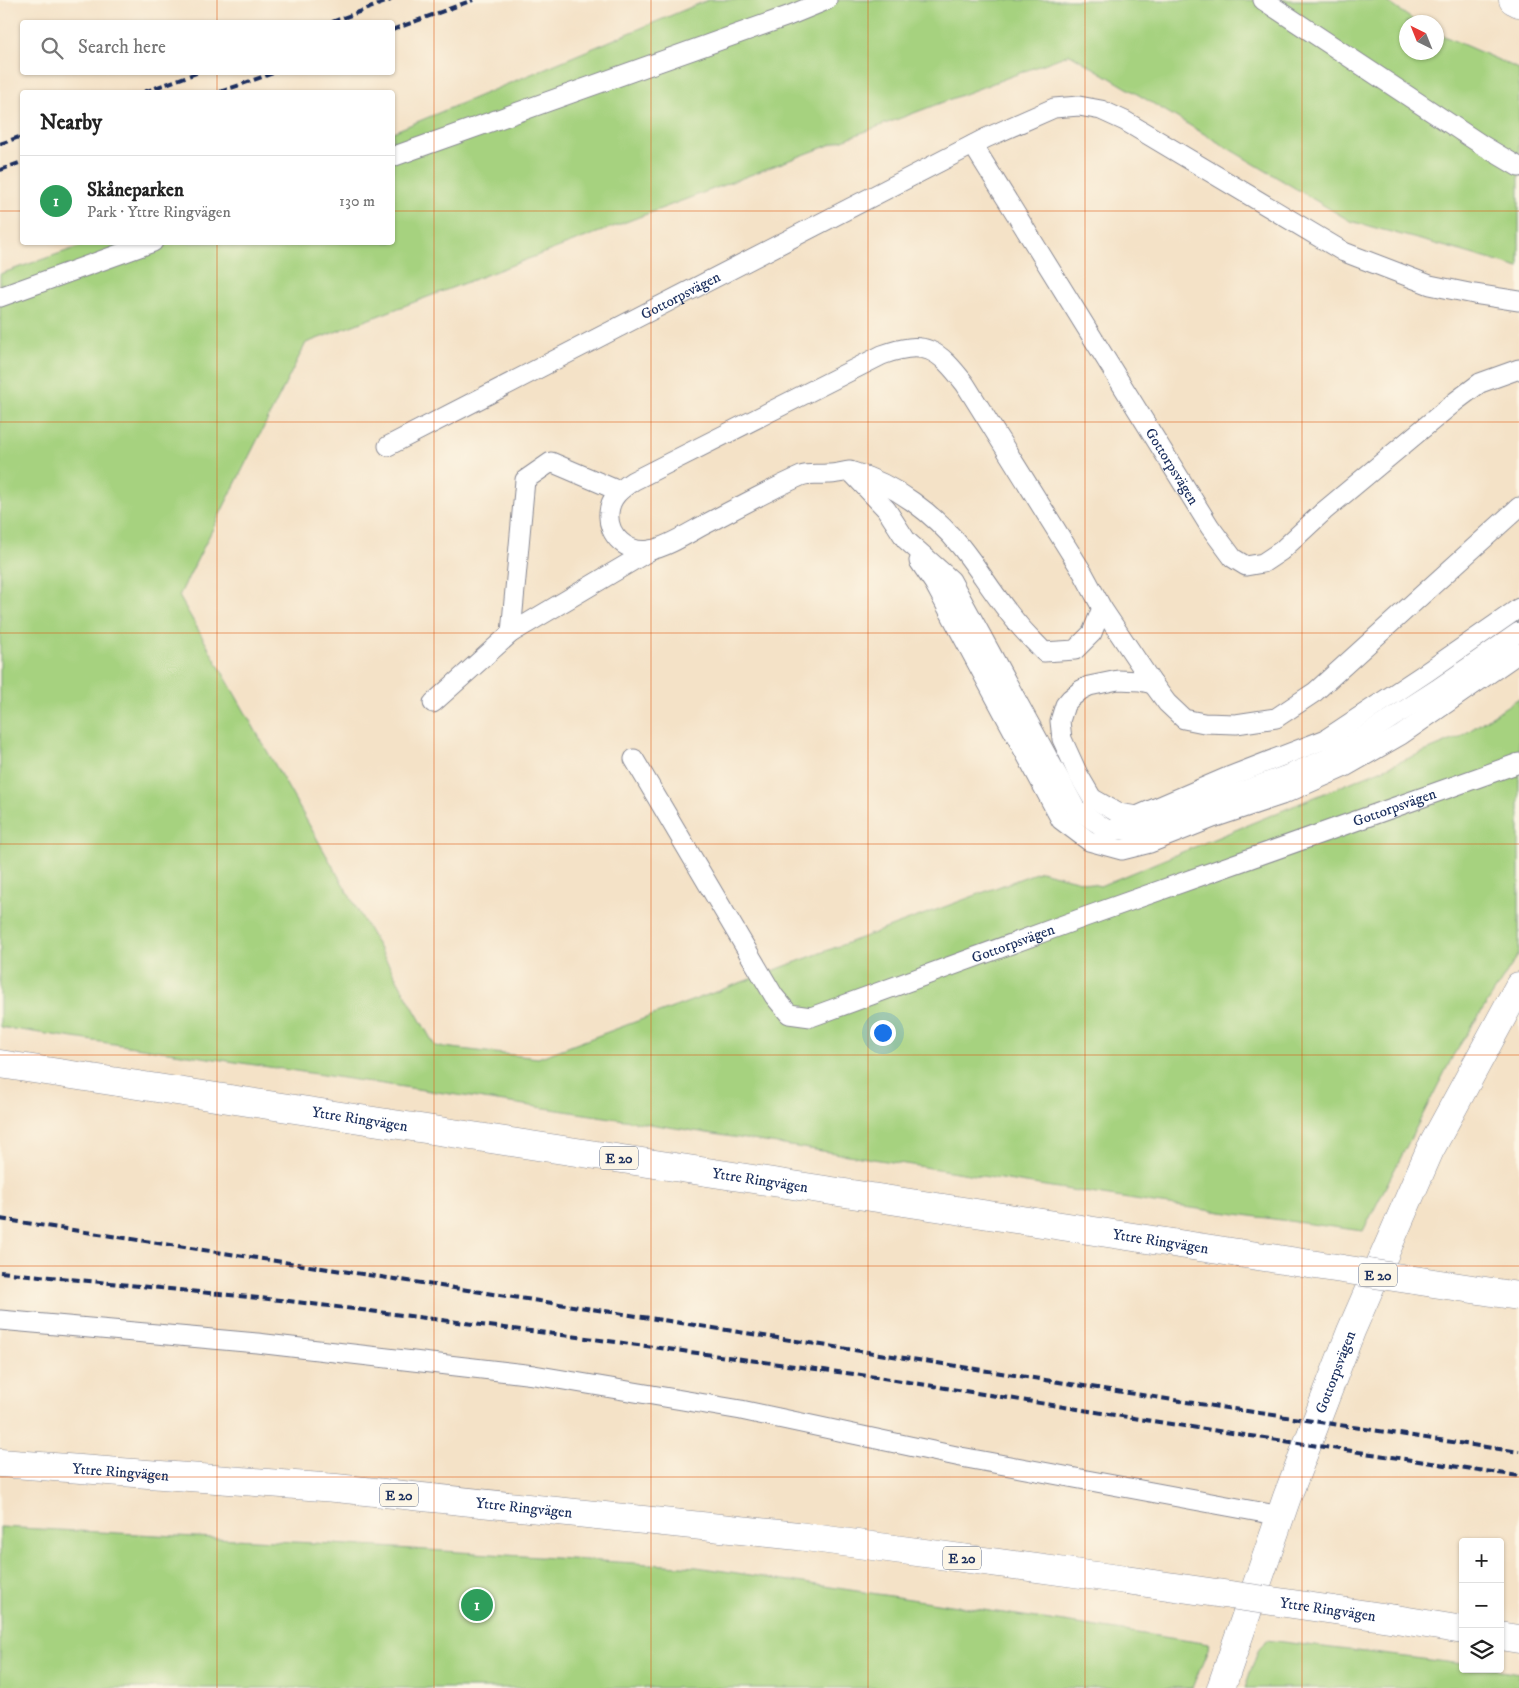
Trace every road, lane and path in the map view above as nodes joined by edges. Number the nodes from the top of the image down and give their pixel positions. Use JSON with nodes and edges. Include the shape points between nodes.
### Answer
{"nodes":[{"id":1,"x":827,"y":0,"type":"edge"},
{"id":2,"x":1264,"y":0,"type":"edge"},
{"id":3,"x":1512,"y":0,"type":"edge"},
{"id":4,"x":1519,"y":3,"type":"edge"},
{"id":5,"x":973,"y":145,"type":"junction"},
{"id":6,"x":395,"y":156,"type":"edge"},
{"id":7,"x":1519,"y":167,"type":"edge"},
{"id":8,"x":145,"y":245,"type":"edge"},
{"id":9,"x":0,"y":297,"type":"edge"},
{"id":10,"x":1519,"y":300,"type":"edge"},
{"id":11,"x":1519,"y":370,"type":"edge"},
{"id":12,"x":388,"y":446,"type":"dead end"},
{"id":13,"x":850,"y":470,"type":"junction"},
{"id":14,"x":619,"y":491,"type":"junction"},
{"id":15,"x":1519,"y":507,"type":"edge"},
{"id":16,"x":906,"y":540,"type":"junction"},
{"id":17,"x":651,"y":550,"type":"junction"},
{"id":18,"x":1102,"y":608,"type":"junction"},
{"id":19,"x":1519,"y":608,"type":"edge"},
{"id":20,"x":1519,"y":632,"type":"edge"},
{"id":21,"x":511,"y":633,"type":"junction"},
{"id":22,"x":1519,"y":653,"type":"edge"},
{"id":23,"x":1153,"y":684,"type":"junction"},
{"id":24,"x":433,"y":703,"type":"dead end"},
{"id":25,"x":634,"y":759,"type":"dead end"},
{"id":26,"x":1519,"y":763,"type":"edge"},
{"id":27,"x":1519,"y":986,"type":"edge"},
{"id":28,"x":1519,"y":1008,"type":"edge"},
{"id":29,"x":0,"y":1064,"type":"edge"},
{"id":30,"x":1476,"y":1065,"type":"junction"},
{"id":31,"x":1518,"y":1296,"type":"edge"},
{"id":32,"x":0,"y":1320,"type":"edge"},
{"id":33,"x":0,"y":1463,"type":"edge"},
{"id":34,"x":1281,"y":1516,"type":"junction"},
{"id":35,"x":1459,"y":1629,"type":"edge"},
{"id":36,"x":1504,"y":1637,"type":"edge"},
{"id":37,"x":1519,"y":1639,"type":"edge"},
{"id":38,"x":1221,"y":1688,"type":"edge"}],
"edges":[{"from":1,"to":6,"type":"lane"},
{"from":2,"to":7,"type":"lane","via":[[1482,146]]},
{"from":3,"to":4,"type":"main road"},
{"from":5,"to":10,"type":"lane","name":"Gottorpsvägen","via":[[1054,108],[1079,106],[1101,110],[1125,121],[1344,252],[1430,285]]},
{"from":5,"to":11,"type":"lane","name":"Gottorpsvägen","via":[[1210,527],[1233,558],[1246,566],[1263,563],[1281,551],[1324,511],[1480,383]]},
{"from":5,"to":12,"type":"lane","name":"Gottorpsvägen"},
{"from":8,"to":9,"type":"lane"},
{"from":13,"to":16,"type":"lane","via":[[886,509]]},
{"from":13,"to":17,"type":"lane","via":[[804,475]]},
{"from":13,"to":18,"type":"lane","via":[[904,496],[934,518],[1044,652],[1075,650],[1092,633]]},
{"from":14,"to":17,"type":"lane","via":[[609,510],[614,532],[630,549]]},
{"from":14,"to":18,"type":"lane","via":[[882,355],[901,348],[918,347],[936,353],[952,366],[965,384]]},
{"from":14,"to":21,"type":"lane","via":[[551,462],[525,480]]},
{"from":15,"to":23,"type":"lane","via":[[1315,692],[1276,718],[1236,724],[1184,719]]},
{"from":16,"to":20,"type":"lane","via":[[950,580],[1076,809],[1106,829],[1134,831],[1159,824],[1333,756]]},
{"from":16,"to":22,"type":"lane","via":[[934,584],[1061,820],[1088,841],[1122,850],[1282,795],[1346,767],[1400,735]]},
{"from":17,"to":21,"type":"lane"},
{"from":18,"to":23,"type":"lane"},
{"from":19,"to":23,"type":"lane","via":[[1326,740],[1137,816],[1118,813],[1092,798],[1062,739],[1060,721],[1065,705],[1089,686],[1118,680]]},
{"from":21,"to":24,"type":"lane"},
{"from":25,"to":26,"type":"lane","name":"Gottorpsvägen","via":[[774,996],[789,1014],[811,1017]]},
{"from":27,"to":30,"type":"main road","name":"Gottorpsvägen"},
{"from":28,"to":30,"type":"main road","name":"Gottorpsvägen"},
{"from":29,"to":31,"type":"main road","name":"Yttre Ringvägen","number":"E 20","bridge":true},
{"from":30,"to":34,"type":"main road","name":"Gottorpsvägen","via":[[1430,1150],[1355,1322]]},
{"from":32,"to":34,"type":"lane","via":[[257,1343],[534,1375],[741,1410],[961,1457]]},
{"from":33,"to":35,"type":"main road","name":"Yttre Ringvägen","number":"E 20","bridge":true,"via":[[336,1488],[778,1534],[1126,1580]]},
{"from":34,"to":38,"type":"main road","name":"Gottorpsvägen"},
{"from":36,"to":37,"type":"main road"}]}
